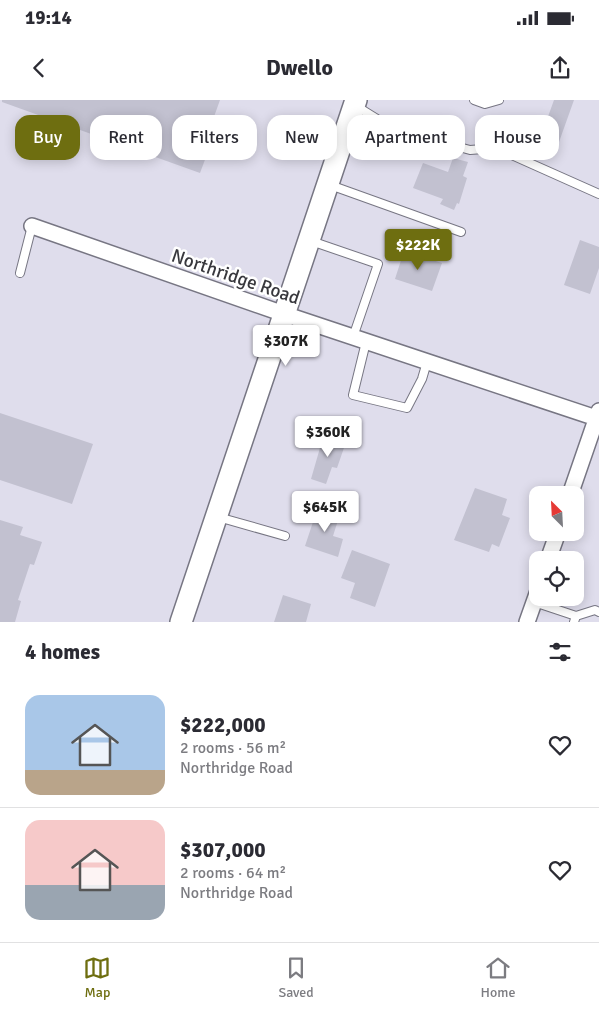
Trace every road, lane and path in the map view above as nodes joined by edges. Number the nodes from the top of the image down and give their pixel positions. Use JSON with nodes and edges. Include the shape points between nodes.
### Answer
{"nodes":[{"id":1,"x":474,"y":100,"type":"edge"},
{"id":2,"x":499,"y":100,"type":"edge"},
{"id":3,"x":355,"y":102,"type":"edge"},
{"id":4,"x":328,"y":184,"type":"junction"},
{"id":5,"x":599,"y":194,"type":"edge"},
{"id":6,"x":32,"y":226,"type":"joint"},
{"id":7,"x":461,"y":232,"type":"dead end"},
{"id":8,"x":309,"y":241,"type":"junction"},
{"id":9,"x":20,"y":272,"type":"dead end"},
{"id":10,"x":284,"y":314,"type":"junction"},
{"id":11,"x":360,"y":339,"type":"junction"},
{"id":12,"x":427,"y":362,"type":"junction"},
{"id":13,"x":598,"y":416,"type":"edge"},
{"id":14,"x":573,"y":486,"type":"edge"},
{"id":15,"x":216,"y":516,"type":"junction"},
{"id":16,"x":285,"y":536,"type":"dead end"},
{"id":17,"x":533,"y":606,"type":"edge"},
{"id":18,"x":553,"y":606,"type":"edge"},
{"id":19,"x":599,"y":612,"type":"edge"},
{"id":20,"x":575,"y":619,"type":"edge"},
{"id":21,"x":181,"y":622,"type":"edge"},
{"id":22,"x":527,"y":622,"type":"edge"}],
"edges":[{"from":1,"to":2,"type":"lane","via":[[485,104]]},
{"from":3,"to":4,"type":"main road"},
{"from":3,"to":5,"type":"lane","via":[[392,129],[470,150],[496,148]]},
{"from":4,"to":7,"type":"lane"},
{"from":4,"to":8,"type":"main road"},
{"from":6,"to":9,"type":"lane"},
{"from":6,"to":10,"type":"street","name":"Northridge Road"},
{"from":8,"to":10,"type":"main road"},
{"from":8,"to":11,"type":"lane","via":[[378,264]]},
{"from":10,"to":11,"type":"street","name":"Northridge Road"},
{"from":10,"to":15,"type":"main road"},
{"from":11,"to":12,"type":"street","name":"Northridge Road"},
{"from":11,"to":12,"type":"lane","via":[[353,395],[407,408]]},
{"from":12,"to":13,"type":"street","name":"Northridge Road"},
{"from":13,"to":14,"type":"street"},
{"from":15,"to":16,"type":"lane"},
{"from":15,"to":21,"type":"main road"},
{"from":17,"to":22,"type":"street"},
{"from":18,"to":20,"type":"lane"},
{"from":19,"to":20,"type":"lane","via":[[595,610]]}]}
